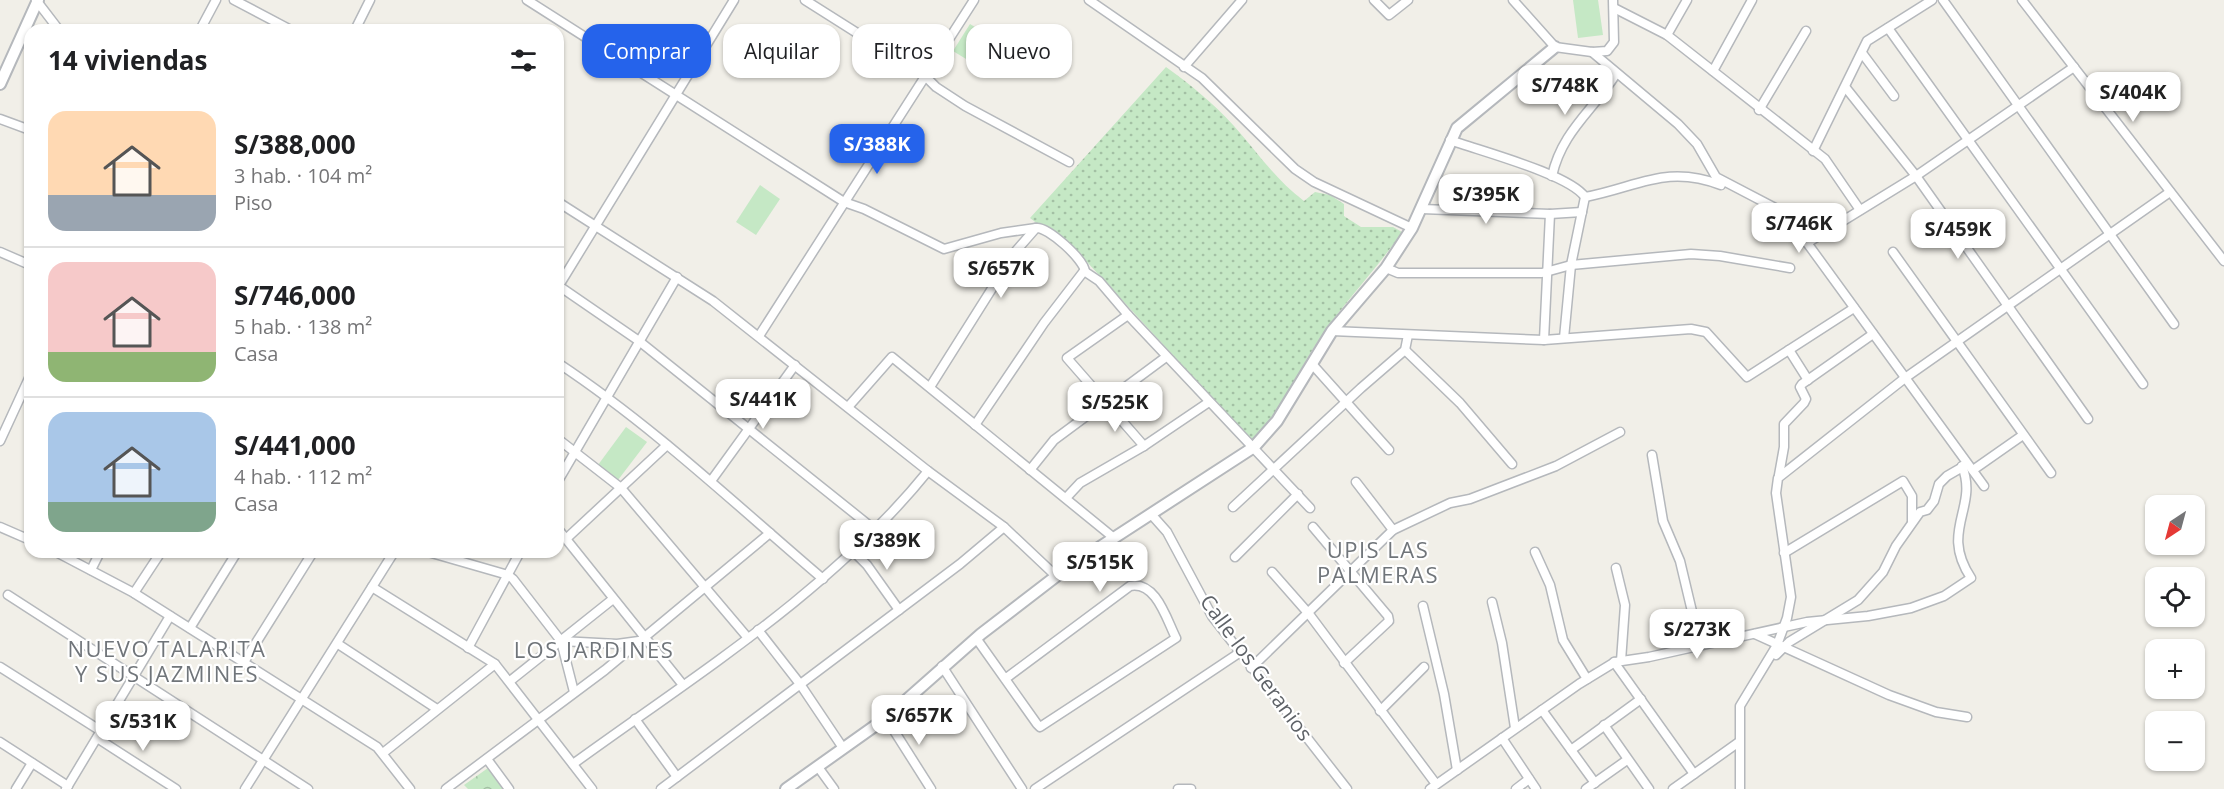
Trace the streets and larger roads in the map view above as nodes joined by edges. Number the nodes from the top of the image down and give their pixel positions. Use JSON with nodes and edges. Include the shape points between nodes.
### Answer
{"nodes":[{"id":1,"x":37,"y":0,"type":"edge"},
{"id":2,"x":216,"y":0,"type":"edge"},
{"id":3,"x":234,"y":0,"type":"edge"},
{"id":4,"x":370,"y":0,"type":"edge"},
{"id":5,"x":527,"y":0,"type":"edge"},
{"id":6,"x":734,"y":0,"type":"edge"},
{"id":7,"x":805,"y":0,"type":"edge"},
{"id":8,"x":974,"y":0,"type":"edge"},
{"id":9,"x":1089,"y":0,"type":"edge"},
{"id":10,"x":1242,"y":0,"type":"edge"},
{"id":11,"x":1374,"y":0,"type":"edge"},
{"id":12,"x":1408,"y":0,"type":"edge"},
{"id":13,"x":1513,"y":0,"type":"edge"},
{"id":14,"x":1687,"y":0,"type":"edge"},
{"id":15,"x":1752,"y":0,"type":"edge"},
{"id":16,"x":1932,"y":0,"type":"edge"},
{"id":17,"x":1943,"y":0,"type":"edge"},
{"id":18,"x":2022,"y":0,"type":"edge"},
{"id":19,"x":1614,"y":4,"type":"edge"},
{"id":20,"x":26,"y":24,"type":"edge"},
{"id":21,"x":55,"y":24,"type":"edge"},
{"id":22,"x":203,"y":24,"type":"edge"},
{"id":23,"x":280,"y":24,"type":"edge"},
{"id":24,"x":358,"y":24,"type":"edge"},
{"id":25,"x":1888,"y":28,"type":"junction"},
{"id":26,"x":24,"y":30,"type":"edge"},
{"id":27,"x":852,"y":30,"type":"edge"},
{"id":28,"x":954,"y":31,"type":"edge"},
{"id":29,"x":1806,"y":31,"type":"dead end"},
{"id":30,"x":1666,"y":35,"type":"junction"},
{"id":31,"x":1555,"y":47,"type":"junction"},
{"id":32,"x":1592,"y":52,"type":"junction"},
{"id":33,"x":1862,"y":53,"type":"junction"},
{"id":34,"x":1184,"y":67,"type":"junction"},
{"id":35,"x":2074,"y":67,"type":"junction"},
{"id":36,"x":1713,"y":71,"type":"junction"},
{"id":37,"x":1616,"y":74,"type":"junction"},
{"id":38,"x":924,"y":78,"type":"edge"},
{"id":39,"x":927,"y":78,"type":"edge"},
{"id":40,"x":0,"y":84,"type":"edge"},
{"id":41,"x":1846,"y":88,"type":"junction"},
{"id":42,"x":677,"y":95,"type":"junction"},
{"id":43,"x":1894,"y":96,"type":"dead end"},
{"id":44,"x":2019,"y":105,"type":"junction"},
{"id":45,"x":1759,"y":110,"type":"junction"},
{"id":46,"x":0,"y":119,"type":"edge"},
{"id":47,"x":24,"y":128,"type":"edge"},
{"id":48,"x":1450,"y":140,"type":"junction"},
{"id":49,"x":1966,"y":140,"type":"junction"},
{"id":50,"x":1813,"y":151,"type":"junction"},
{"id":51,"x":1070,"y":162,"type":"dead end"},
{"id":52,"x":1552,"y":176,"type":"junction"},
{"id":53,"x":1916,"y":176,"type":"junction"},
{"id":54,"x":2170,"y":192,"type":"junction"},
{"id":55,"x":1741,"y":193,"type":"junction"},
{"id":56,"x":1585,"y":197,"type":"junction"},
{"id":57,"x":844,"y":202,"type":"junction"},
{"id":58,"x":564,"y":206,"type":"edge"},
{"id":59,"x":1422,"y":208,"type":"junction"},
{"id":60,"x":1860,"y":210,"type":"junction"},
{"id":61,"x":1582,"y":212,"type":"junction"},
{"id":62,"x":1550,"y":214,"type":"junction"},
{"id":63,"x":595,"y":225,"type":"junction"},
{"id":64,"x":1035,"y":228,"type":"junction"},
{"id":65,"x":1412,"y":228,"type":"junction"},
{"id":66,"x":2110,"y":234,"type":"junction"},
{"id":67,"x":1807,"y":243,"type":"junction"},
{"id":68,"x":0,"y":252,"type":"edge"},
{"id":69,"x":1893,"y":252,"type":"dead end"},
{"id":70,"x":2224,"y":261,"type":"edge"},
{"id":71,"x":24,"y":262,"type":"edge"},
{"id":72,"x":1571,"y":266,"type":"junction"},
{"id":73,"x":1386,"y":268,"type":"junction"},
{"id":74,"x":1790,"y":268,"type":"dead end"},
{"id":75,"x":2060,"y":269,"type":"junction"},
{"id":76,"x":1085,"y":272,"type":"junction"},
{"id":77,"x":1548,"y":272,"type":"junction"},
{"id":78,"x":677,"y":277,"type":"junction"},
{"id":79,"x":564,"y":278,"type":"edge"},
{"id":80,"x":564,"y":289,"type":"edge"},
{"id":81,"x":2007,"y":307,"type":"junction"},
{"id":82,"x":1854,"y":308,"type":"junction"},
{"id":83,"x":1128,"y":315,"type":"junction"},
{"id":84,"x":2174,"y":324,"type":"dead end"},
{"id":85,"x":1332,"y":331,"type":"junction"},
{"id":86,"x":1873,"y":334,"type":"junction"},
{"id":87,"x":1408,"y":335,"type":"junction"},
{"id":88,"x":759,"y":336,"type":"junction"},
{"id":89,"x":1564,"y":338,"type":"junction"},
{"id":90,"x":1544,"y":340,"type":"junction"},
{"id":91,"x":639,"y":341,"type":"junction"},
{"id":92,"x":1956,"y":342,"type":"junction"},
{"id":93,"x":1405,"y":350,"type":"junction"},
{"id":94,"x":1789,"y":350,"type":"junction"},
{"id":95,"x":1166,"y":357,"type":"junction"},
{"id":96,"x":1312,"y":364,"type":"junction"},
{"id":97,"x":795,"y":365,"type":"junction"},
{"id":98,"x":564,"y":367,"type":"edge"},
{"id":99,"x":1905,"y":378,"type":"junction"},
{"id":100,"x":1808,"y":380,"type":"junction"},
{"id":101,"x":2142,"y":384,"type":"dead end"},
{"id":102,"x":930,"y":387,"type":"junction"},
{"id":103,"x":24,"y":389,"type":"edge"},
{"id":104,"x":606,"y":395,"type":"junction"},
{"id":105,"x":1209,"y":402,"type":"junction"},
{"id":106,"x":1346,"y":402,"type":"junction"},
{"id":107,"x":1105,"y":403,"type":"junction"},
{"id":108,"x":848,"y":407,"type":"junction"},
{"id":109,"x":2088,"y":419,"type":"dead end"},
{"id":110,"x":975,"y":425,"type":"junction"},
{"id":111,"x":748,"y":429,"type":"junction"},
{"id":112,"x":1620,"y":432,"type":"dead end"},
{"id":113,"x":2023,"y":435,"type":"junction"},
{"id":114,"x":0,"y":441,"type":"edge"},
{"id":115,"x":564,"y":443,"type":"edge"},
{"id":116,"x":668,"y":445,"type":"junction"},
{"id":117,"x":1144,"y":446,"type":"junction"},
{"id":118,"x":1254,"y":447,"type":"junction"},
{"id":119,"x":576,"y":450,"type":"junction"},
{"id":120,"x":1389,"y":450,"type":"dead end"},
{"id":121,"x":1652,"y":454,"type":"dead end"},
{"id":122,"x":1512,"y":464,"type":"dead end"},
{"id":123,"x":1968,"y":467,"type":"junction"},
{"id":124,"x":1030,"y":470,"type":"junction"},
{"id":125,"x":1276,"y":470,"type":"junction"},
{"id":126,"x":564,"y":471,"type":"edge"},
{"id":127,"x":928,"y":471,"type":"junction"},
{"id":128,"x":2051,"y":473,"type":"dead end"},
{"id":129,"x":1778,"y":478,"type":"junction"},
{"id":130,"x":711,"y":481,"type":"junction"},
{"id":131,"x":1356,"y":482,"type":"dead end"},
{"id":132,"x":1984,"y":486,"type":"dead end"},
{"id":133,"x":621,"y":488,"type":"junction"},
{"id":134,"x":1298,"y":494,"type":"junction"},
{"id":135,"x":1066,"y":498,"type":"junction"},
{"id":136,"x":1233,"y":507,"type":"dead end"},
{"id":137,"x":1310,"y":508,"type":"dead end"},
{"id":138,"x":1151,"y":514,"type":"junction"},
{"id":139,"x":1912,"y":524,"type":"junction"},
{"id":140,"x":0,"y":527,"type":"edge"},
{"id":141,"x":1004,"y":527,"type":"junction"},
{"id":142,"x":1313,"y":527,"type":"dead end"},
{"id":143,"x":875,"y":530,"type":"junction"},
{"id":144,"x":1393,"y":530,"type":"junction"},
{"id":145,"x":770,"y":533,"type":"junction"},
{"id":146,"x":564,"y":535,"type":"edge"},
{"id":147,"x":24,"y":537,"type":"edge"},
{"id":148,"x":567,"y":538,"type":"junction"},
{"id":149,"x":1114,"y":538,"type":"junction"},
{"id":150,"x":853,"y":551,"type":"junction"},
{"id":151,"x":1535,"y":552,"type":"dead end"},
{"id":152,"x":1784,"y":553,"type":"junction"},
{"id":153,"x":1234,"y":557,"type":"dead end"},
{"id":154,"x":68,"y":558,"type":"edge"},
{"id":155,"x":97,"y":558,"type":"edge"},
{"id":156,"x":156,"y":558,"type":"edge"},
{"id":157,"x":233,"y":558,"type":"edge"},
{"id":158,"x":309,"y":558,"type":"edge"},
{"id":159,"x":389,"y":558,"type":"edge"},
{"id":160,"x":449,"y":558,"type":"edge"},
{"id":161,"x":517,"y":558,"type":"edge"},
{"id":162,"x":1616,"y":568,"type":"dead end"},
{"id":163,"x":91,"y":570,"type":"junction"},
{"id":164,"x":1352,"y":570,"type":"junction"},
{"id":165,"x":1272,"y":572,"type":"dead end"},
{"id":166,"x":508,"y":575,"type":"junction"},
{"id":167,"x":1056,"y":576,"type":"junction"},
{"id":168,"x":823,"y":579,"type":"junction"},
{"id":169,"x":372,"y":587,"type":"junction"},
{"id":170,"x":704,"y":587,"type":"junction"},
{"id":171,"x":134,"y":593,"type":"junction"},
{"id":172,"x":8,"y":596,"type":"dead end"},
{"id":173,"x":613,"y":599,"type":"junction"},
{"id":174,"x":1492,"y":602,"type":"dead end"},
{"id":175,"x":1423,"y":606,"type":"dead end"},
{"id":176,"x":899,"y":610,"type":"junction"},
{"id":177,"x":1309,"y":614,"type":"junction"},
{"id":178,"x":170,"y":616,"type":"junction"},
{"id":179,"x":1826,"y":619,"type":"junction"},
{"id":180,"x":189,"y":628,"type":"junction"},
{"id":181,"x":1784,"y":628,"type":"junction"},
{"id":182,"x":758,"y":630,"type":"junction"},
{"id":183,"x":1755,"y":633,"type":"junction"},
{"id":184,"x":748,"y":638,"type":"junction"},
{"id":185,"x":976,"y":638,"type":"junction"},
{"id":186,"x":641,"y":639,"type":"junction"},
{"id":187,"x":561,"y":641,"type":"junction"},
{"id":188,"x":338,"y":644,"type":"junction"},
{"id":189,"x":1700,"y":645,"type":"junction"},
{"id":190,"x":1780,"y":646,"type":"junction"},
{"id":191,"x":468,"y":648,"type":"junction"},
{"id":192,"x":1239,"y":653,"type":"junction"},
{"id":193,"x":244,"y":662,"type":"junction"},
{"id":194,"x":1618,"y":662,"type":"junction"},
{"id":195,"x":1344,"y":663,"type":"junction"},
{"id":196,"x":495,"y":664,"type":"junction"},
{"id":197,"x":942,"y":666,"type":"junction"},
{"id":198,"x":0,"y":667,"type":"edge"},
{"id":199,"x":1424,"y":667,"type":"dead end"},
{"id":200,"x":1251,"y":668,"type":"junction"},
{"id":201,"x":133,"y":677,"type":"junction"},
{"id":202,"x":1005,"y":679,"type":"junction"},
{"id":203,"x":1587,"y":679,"type":"junction"},
{"id":204,"x":510,"y":681,"type":"junction"},
{"id":205,"x":800,"y":684,"type":"junction"},
{"id":206,"x":682,"y":685,"type":"junction"},
{"id":207,"x":573,"y":692,"type":"junction"},
{"id":208,"x":302,"y":699,"type":"junction"},
{"id":209,"x":1641,"y":699,"type":"junction"},
{"id":210,"x":437,"y":709,"type":"junction"},
{"id":211,"x":1542,"y":710,"type":"junction"},
{"id":212,"x":1380,"y":711,"type":"junction"},
{"id":213,"x":886,"y":717,"type":"junction"},
{"id":214,"x":1966,"y":717,"type":"dead end"},
{"id":215,"x":635,"y":719,"type":"junction"},
{"id":216,"x":540,"y":720,"type":"junction"},
{"id":217,"x":1604,"y":725,"type":"junction"},
{"id":218,"x":1515,"y":728,"type":"junction"},
{"id":219,"x":99,"y":734,"type":"junction"},
{"id":220,"x":1502,"y":738,"type":"junction"},
{"id":221,"x":0,"y":742,"type":"edge"},
{"id":222,"x":1739,"y":742,"type":"junction"},
{"id":223,"x":843,"y":748,"type":"junction"},
{"id":224,"x":1571,"y":750,"type":"junction"},
{"id":225,"x":383,"y":753,"type":"junction"},
{"id":226,"x":264,"y":759,"type":"junction"},
{"id":227,"x":487,"y":759,"type":"junction"},
{"id":228,"x":1627,"y":760,"type":"junction"},
{"id":229,"x":32,"y":763,"type":"junction"},
{"id":230,"x":573,"y":764,"type":"junction"},
{"id":231,"x":818,"y":766,"type":"junction"},
{"id":232,"x":1456,"y":770,"type":"junction"},
{"id":233,"x":1694,"y":774,"type":"junction"},
{"id":234,"x":677,"y":777,"type":"junction"},
{"id":235,"x":1529,"y":779,"type":"junction"},
{"id":236,"x":1595,"y":783,"type":"junction"},
{"id":237,"x":67,"y":787,"type":"edge"},
{"id":238,"x":1433,"y":787,"type":"edge"},
{"id":239,"x":16,"y":789,"type":"edge"},
{"id":240,"x":176,"y":789,"type":"edge"},
{"id":241,"x":245,"y":789,"type":"edge"},
{"id":242,"x":308,"y":789,"type":"edge"},
{"id":243,"x":410,"y":789,"type":"edge"},
{"id":244,"x":446,"y":789,"type":"edge"},
{"id":245,"x":509,"y":789,"type":"edge"},
{"id":246,"x":592,"y":789,"type":"edge"},
{"id":247,"x":660,"y":789,"type":"edge"},
{"id":248,"x":786,"y":789,"type":"edge"},
{"id":249,"x":834,"y":789,"type":"edge"},
{"id":250,"x":931,"y":789,"type":"edge"},
{"id":251,"x":1022,"y":789,"type":"edge"},
{"id":252,"x":1035,"y":789,"type":"edge"},
{"id":253,"x":1347,"y":789,"type":"edge"},
{"id":254,"x":1516,"y":789,"type":"edge"},
{"id":255,"x":1536,"y":789,"type":"edge"},
{"id":256,"x":1586,"y":789,"type":"edge"},
{"id":257,"x":1649,"y":789,"type":"edge"},
{"id":258,"x":1673,"y":789,"type":"edge"},
{"id":259,"x":1740,"y":789,"type":"edge"}],
"edges":[{"from":1,"to":20,"type":"street"},
{"from":1,"to":21,"type":"street"},
{"from":2,"to":22,"type":"street"},
{"from":3,"to":23,"type":"street"},
{"from":4,"to":24,"type":"street"},
{"from":5,"to":42,"type":"street"},
{"from":6,"to":42,"type":"street"},
{"from":7,"to":27,"type":"street"},
{"from":8,"to":28,"type":"street"},
{"from":9,"to":34,"type":"street"},
{"from":10,"to":34,"type":"street"},
{"from":11,"to":12,"type":"street","via":[[1389,15]]},
{"from":13,"to":31,"type":"street"},
{"from":14,"to":30,"type":"street"},
{"from":15,"to":36,"type":"street"},
{"from":16,"to":25,"type":"street"},
{"from":17,"to":44,"type":"street"},
{"from":18,"to":35,"type":"street"},
{"from":19,"to":30,"type":"street"},
{"from":19,"to":32,"type":"street","via":[[1614,42],[1607,51]]},
{"from":25,"to":33,"type":"street","via":[[1867,41]]},
{"from":25,"to":49,"type":"street"},
{"from":26,"to":40,"type":"street"},
{"from":29,"to":45,"type":"street"},
{"from":30,"to":36,"type":"street"},
{"from":31,"to":32,"type":"street"},
{"from":31,"to":48,"type":"street","via":[[1467,119]]},
{"from":32,"to":37,"type":"street"},
{"from":33,"to":41,"type":"street"},
{"from":33,"to":43,"type":"street"},
{"from":34,"to":65,"type":"street","via":[[1202,78],[1295,169],[1314,182]]},
{"from":35,"to":44,"type":"street"},
{"from":35,"to":54,"type":"street"},
{"from":36,"to":45,"type":"street"},
{"from":37,"to":52,"type":"street","via":[[1596,104],[1570,130]]},
{"from":37,"to":55,"type":"street","via":[[1678,124],[1697,144],[1716,177]]},
{"from":38,"to":57,"type":"street"},
{"from":39,"to":51,"type":"street","via":[[965,106]]},
{"from":41,"to":50,"type":"street"},
{"from":41,"to":53,"type":"street"},
{"from":42,"to":57,"type":"street"},
{"from":42,"to":63,"type":"street"},
{"from":44,"to":49,"type":"street"},
{"from":44,"to":66,"type":"street"},
{"from":45,"to":50,"type":"street"},
{"from":46,"to":47,"type":"street"},
{"from":48,"to":52,"type":"street"},
{"from":48,"to":59,"type":"street"},
{"from":49,"to":53,"type":"street"},
{"from":49,"to":75,"type":"street"},
{"from":50,"to":60,"type":"street","via":[[1825,159]]},
{"from":52,"to":56,"type":"street","via":[[1578,188]]},
{"from":53,"to":60,"type":"street"},
{"from":53,"to":81,"type":"street"},
{"from":54,"to":66,"type":"street"},
{"from":54,"to":70,"type":"street"},
{"from":55,"to":56,"type":"street","via":[[1716,183],[1671,175]]},
{"from":55,"to":67,"type":"street","via":[[1779,210]]},
{"from":56,"to":61,"type":"street"},
{"from":57,"to":64,"type":"street","via":[[944,249]]},
{"from":57,"to":88,"type":"street"},
{"from":58,"to":63,"type":"street"},
{"from":59,"to":62,"type":"street"},
{"from":59,"to":65,"type":"street"},
{"from":60,"to":67,"type":"street"},
{"from":61,"to":62,"type":"street"},
{"from":61,"to":72,"type":"street"},
{"from":62,"to":77,"type":"street"},
{"from":63,"to":78,"type":"street"},
{"from":63,"to":79,"type":"street"},
{"from":64,"to":76,"type":"street","via":[[1044,228],[1077,256]]},
{"from":64,"to":102,"type":"street","via":[[1015,252]]},
{"from":65,"to":73,"type":"street"},
{"from":66,"to":75,"type":"street"},
{"from":66,"to":84,"type":"street"},
{"from":67,"to":82,"type":"street"},
{"from":68,"to":71,"type":"street"},
{"from":69,"to":92,"type":"street"},
{"from":72,"to":74,"type":"street","via":[[1708,254]]},
{"from":72,"to":77,"type":"street"},
{"from":72,"to":89,"type":"street"},
{"from":73,"to":77,"type":"street","via":[[1398,273]]},
{"from":73,"to":85,"type":"street"},
{"from":75,"to":81,"type":"street"},
{"from":75,"to":101,"type":"street"},
{"from":76,"to":83,"type":"street","via":[[1099,281]]},
{"from":76,"to":110,"type":"street","via":[[1044,323]]},
{"from":77,"to":90,"type":"street"},
{"from":78,"to":88,"type":"street"},
{"from":78,"to":91,"type":"street"},
{"from":80,"to":91,"type":"street"},
{"from":81,"to":92,"type":"street"},
{"from":81,"to":109,"type":"street"},
{"from":82,"to":86,"type":"street"},
{"from":82,"to":94,"type":"street"},
{"from":83,"to":95,"type":"street"},
{"from":83,"to":107,"type":"street","via":[[1067,357]]},
{"from":85,"to":87,"type":"street"},
{"from":85,"to":96,"type":"street"},
{"from":86,"to":99,"type":"street"},
{"from":86,"to":100,"type":"street"},
{"from":87,"to":90,"type":"street"},
{"from":87,"to":93,"type":"street"},
{"from":88,"to":97,"type":"street"},
{"from":89,"to":90,"type":"street"},
{"from":89,"to":94,"type":"street","via":[[1669,329],[1706,332],[1746,377]]},
{"from":91,"to":104,"type":"street"},
{"from":91,"to":111,"type":"street"},
{"from":92,"to":99,"type":"street"},
{"from":92,"to":113,"type":"street"},
{"from":93,"to":106,"type":"street"},
{"from":93,"to":122,"type":"street","via":[[1460,403]]},
{"from":94,"to":100,"type":"street"},
{"from":95,"to":105,"type":"street"},
{"from":95,"to":107,"type":"street"},
{"from":96,"to":106,"type":"street"},
{"from":96,"to":118,"type":"street","via":[[1277,421]]},
{"from":97,"to":108,"type":"street"},
{"from":97,"to":111,"type":"street"},
{"from":98,"to":104,"type":"street"},
{"from":99,"to":123,"type":"street"},
{"from":99,"to":129,"type":"street"},
{"from":100,"to":129,"type":"street","via":[[1800,387],[1804,403],[1784,424]]},
{"from":102,"to":108,"type":"street","via":[[892,357]]},
{"from":102,"to":110,"type":"street"},
{"from":103,"to":114,"type":"street"},
{"from":104,"to":116,"type":"street"},
{"from":104,"to":119,"type":"street"},
{"from":105,"to":117,"type":"street"},
{"from":105,"to":118,"type":"street"},
{"from":106,"to":120,"type":"street"},
{"from":106,"to":125,"type":"street"},
{"from":107,"to":117,"type":"street"},
{"from":107,"to":124,"type":"street","via":[[1054,440]]},
{"from":108,"to":127,"type":"street"},
{"from":110,"to":124,"type":"street"},
{"from":111,"to":130,"type":"street"},
{"from":111,"to":143,"type":"street"},
{"from":112,"to":144,"type":"street","via":[[1556,466],[1450,503]]},
{"from":113,"to":123,"type":"street"},
{"from":113,"to":128,"type":"street"},
{"from":115,"to":119,"type":"street"},
{"from":116,"to":130,"type":"street"},
{"from":116,"to":133,"type":"street"},
{"from":117,"to":135,"type":"street","via":[[1080,483]]},
{"from":118,"to":125,"type":"street"},
{"from":118,"to":138,"type":"street"},
{"from":119,"to":126,"type":"street"},
{"from":119,"to":133,"type":"street"},
{"from":121,"to":189,"type":"street","via":[[1663,521],[1680,561]]},
{"from":123,"to":132,"type":"street"},
{"from":123,"to":139,"type":"street","via":[[1939,484],[1934,501]]},
{"from":123,"to":179,"type":"street","via":[[1958,553],[1971,578],[1944,596],[1911,608]]},
{"from":124,"to":135,"type":"street"},
{"from":125,"to":134,"type":"street"},
{"from":125,"to":136,"type":"street"},
{"from":127,"to":141,"type":"street"},
{"from":127,"to":143,"type":"street"},
{"from":129,"to":152,"type":"street","via":[[1776,493]]},
{"from":130,"to":145,"type":"street"},
{"from":131,"to":144,"type":"street"},
{"from":133,"to":148,"type":"street"},
{"from":133,"to":170,"type":"street"},
{"from":134,"to":137,"type":"street"},
{"from":134,"to":153,"type":"street"},
{"from":135,"to":149,"type":"street"},
{"from":138,"to":149,"type":"street"},
{"from":138,"to":192,"type":"street","name":"Calle los Geranios","via":[[1167,532],[1212,616]]},
{"from":139,"to":152,"type":"street","via":[[1914,503],[1903,481]]},
{"from":139,"to":179,"type":"street","via":[[1873,585],[1849,608]]},
{"from":140,"to":147,"type":"street"},
{"from":141,"to":167,"type":"street"},
{"from":141,"to":176,"type":"street"},
{"from":142,"to":164,"type":"street"},
{"from":143,"to":150,"type":"street"},
{"from":144,"to":164,"type":"street"},
{"from":145,"to":168,"type":"street"},
{"from":145,"to":170,"type":"street"},
{"from":146,"to":148,"type":"street"},
{"from":148,"to":173,"type":"street"},
{"from":149,"to":167,"type":"street"},
{"from":150,"to":168,"type":"street"},
{"from":150,"to":176,"type":"street"},
{"from":151,"to":203,"type":"street","via":[[1550,585],[1563,640]]},
{"from":152,"to":181,"type":"street","via":[[1791,597]]},
{"from":154,"to":163,"type":"street"},
{"from":155,"to":163,"type":"street"},
{"from":156,"to":171,"type":"street"},
{"from":157,"to":180,"type":"street"},
{"from":158,"to":193,"type":"street"},
{"from":159,"to":169,"type":"street"},
{"from":160,"to":166,"type":"street"},
{"from":161,"to":166,"type":"street"},
{"from":162,"to":194,"type":"street","via":[[1625,605]]},
{"from":163,"to":171,"type":"street"},
{"from":164,"to":177,"type":"street"},
{"from":164,"to":195,"type":"street","via":[[1389,621]]},
{"from":165,"to":177,"type":"street"},
{"from":166,"to":187,"type":"street"},
{"from":166,"to":191,"type":"street"},
{"from":167,"to":185,"type":"street"},
{"from":168,"to":182,"type":"street"},
{"from":169,"to":188,"type":"street"},
{"from":169,"to":191,"type":"street"},
{"from":170,"to":184,"type":"street"},
{"from":170,"to":186,"type":"street"},
{"from":171,"to":178,"type":"street"},
{"from":172,"to":201,"type":"street"},
{"from":173,"to":186,"type":"street"},
{"from":173,"to":187,"type":"street"},
{"from":174,"to":218,"type":"street"},
{"from":175,"to":232,"type":"street","via":[[1444,694]]},
{"from":176,"to":205,"type":"street"},
{"from":177,"to":195,"type":"street"},
{"from":177,"to":200,"type":"street"},
{"from":178,"to":180,"type":"street"},
{"from":178,"to":201,"type":"street"},
{"from":179,"to":181,"type":"street"},
{"from":179,"to":190,"type":"street"},
{"from":180,"to":193,"type":"street"},
{"from":181,"to":183,"type":"street"},
{"from":181,"to":190,"type":"street"},
{"from":182,"to":184,"type":"street"},
{"from":182,"to":205,"type":"street"},
{"from":183,"to":189,"type":"street"},
{"from":183,"to":190,"type":"street"},
{"from":184,"to":206,"type":"street"},
{"from":185,"to":197,"type":"street"},
{"from":185,"to":202,"type":"street"},
{"from":186,"to":187,"type":"street","via":[[617,644]]},
{"from":186,"to":206,"type":"street"},
{"from":186,"to":207,"type":"street"},
{"from":187,"to":204,"type":"street"},
{"from":187,"to":207,"type":"street"},
{"from":188,"to":208,"type":"street"},
{"from":188,"to":210,"type":"street"},
{"from":189,"to":194,"type":"street"},
{"from":190,"to":214,"type":"street","via":[[1917,705]]},
{"from":190,"to":222,"type":"street","via":[[1740,706]]},
{"from":191,"to":196,"type":"street"},
{"from":192,"to":200,"type":"street","name":"Calle los Geranios"},
{"from":192,"to":252,"type":"street"},
{"from":193,"to":208,"type":"street"},
{"from":194,"to":203,"type":"street"},
{"from":194,"to":209,"type":"street"},
{"from":195,"to":212,"type":"street"},
{"from":196,"to":204,"type":"street"},
{"from":196,"to":210,"type":"street"},
{"from":197,"to":213,"type":"street"},
{"from":197,"to":251,"type":"street"},
{"from":198,"to":219,"type":"street"},
{"from":199,"to":212,"type":"street"},
{"from":200,"to":253,"type":"street","name":"Calle los Geranios"},
{"from":201,"to":219,"type":"street"},
{"from":201,"to":226,"type":"street"},
{"from":202,"to":202,"type":"street","via":[[1040,727],[1176,638],[1148,588],[1140,584],[1130,586]]},
{"from":203,"to":211,"type":"street"},
{"from":204,"to":216,"type":"street"},
{"from":205,"to":223,"type":"street"},
{"from":205,"to":234,"type":"street"},
{"from":206,"to":215,"type":"street"},
{"from":207,"to":216,"type":"street"},
{"from":208,"to":225,"type":"street"},
{"from":208,"to":226,"type":"street"},
{"from":209,"to":217,"type":"street"},
{"from":209,"to":233,"type":"street"},
{"from":210,"to":225,"type":"street"},
{"from":211,"to":218,"type":"street"},
{"from":211,"to":224,"type":"street"},
{"from":212,"to":238,"type":"street"},
{"from":213,"to":223,"type":"street"},
{"from":213,"to":250,"type":"street"},
{"from":215,"to":230,"type":"street"},
{"from":215,"to":234,"type":"street"},
{"from":216,"to":227,"type":"street"},
{"from":216,"to":230,"type":"street"},
{"from":217,"to":224,"type":"street"},
{"from":217,"to":228,"type":"street"},
{"from":218,"to":220,"type":"street"},
{"from":219,"to":237,"type":"street"},
{"from":219,"to":240,"type":"street"},
{"from":220,"to":232,"type":"street"},
{"from":220,"to":235,"type":"street"},
{"from":221,"to":229,"type":"street"},
{"from":222,"to":233,"type":"street"},
{"from":222,"to":259,"type":"street"},
{"from":223,"to":231,"type":"street"},
{"from":224,"to":236,"type":"street"},
{"from":225,"to":243,"type":"street"},
{"from":226,"to":241,"type":"street"},
{"from":226,"to":242,"type":"street"},
{"from":227,"to":244,"type":"street"},
{"from":227,"to":245,"type":"street"},
{"from":228,"to":236,"type":"street"},
{"from":228,"to":257,"type":"street"},
{"from":229,"to":237,"type":"street"},
{"from":229,"to":239,"type":"street"},
{"from":230,"to":246,"type":"street"},
{"from":231,"to":248,"type":"street"},
{"from":231,"to":249,"type":"street"},
{"from":232,"to":238,"type":"street"},
{"from":233,"to":258,"type":"street"},
{"from":234,"to":247,"type":"street"},
{"from":235,"to":254,"type":"street"},
{"from":235,"to":255,"type":"street"},
{"from":236,"to":256,"type":"street"}]}
